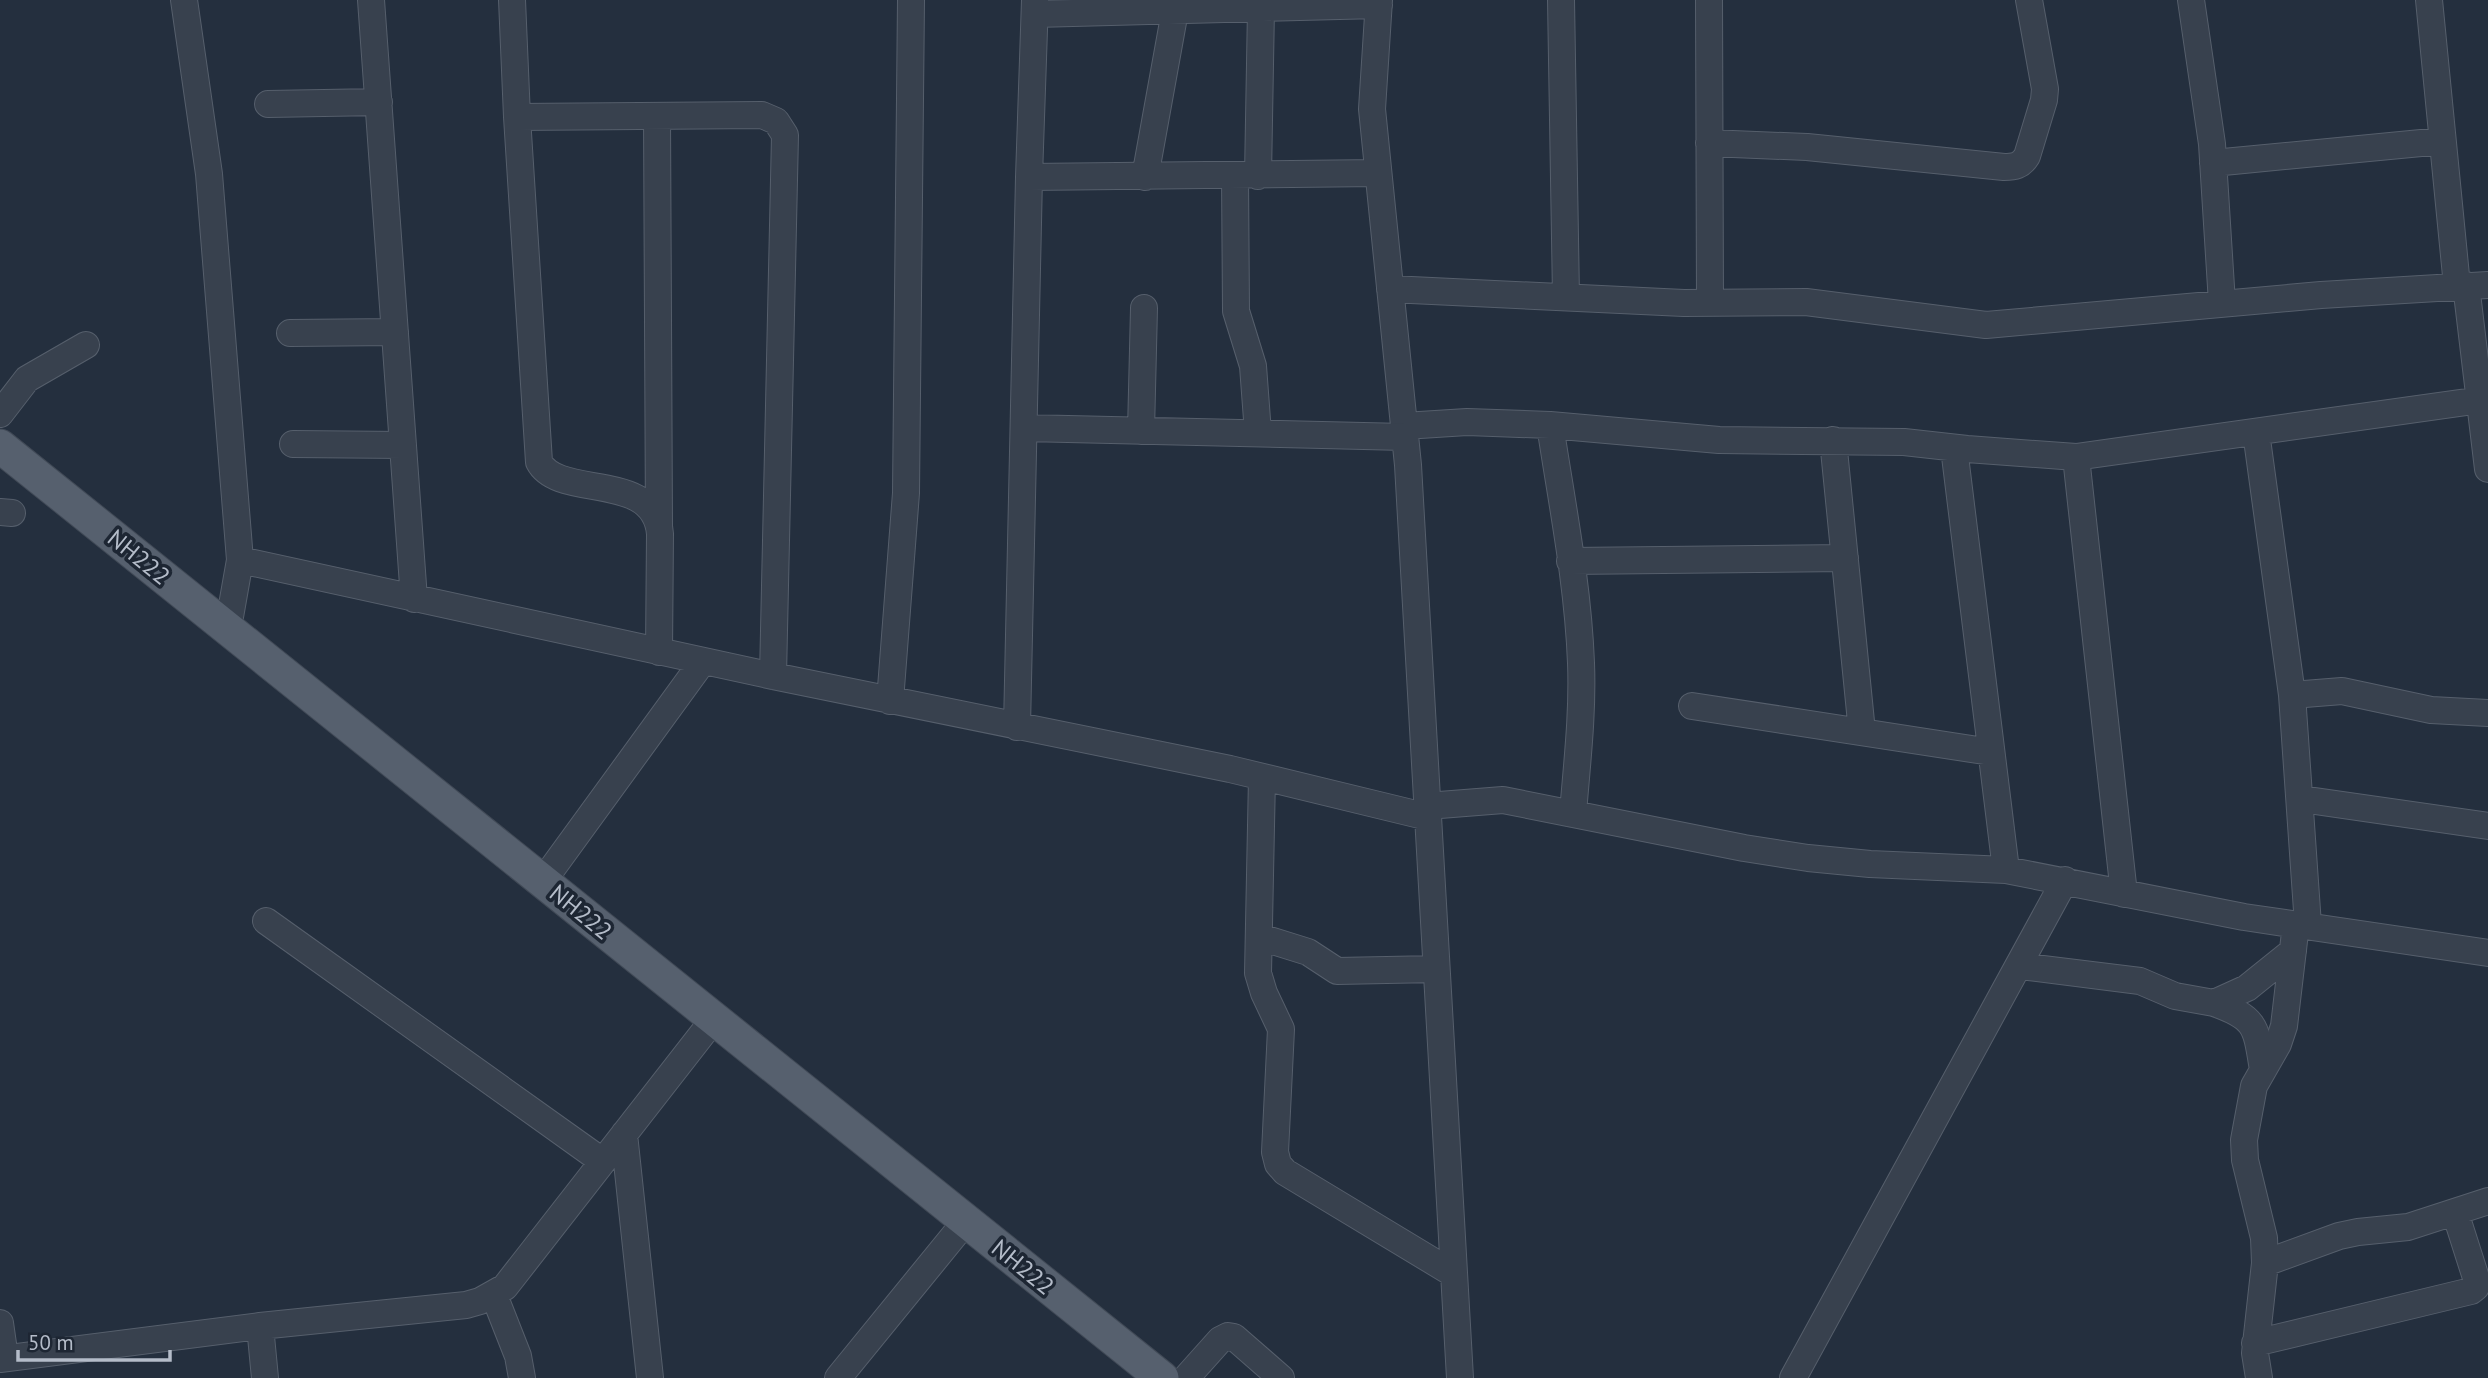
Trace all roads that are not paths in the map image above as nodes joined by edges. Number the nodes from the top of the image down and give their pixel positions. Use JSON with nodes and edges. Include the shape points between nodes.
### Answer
{"nodes":[{"id":1,"x":184,"y":0,"type":"edge"},
{"id":2,"x":371,"y":0,"type":"edge"},
{"id":3,"x":512,"y":0,"type":"edge"},
{"id":4,"x":911,"y":0,"type":"edge"},
{"id":5,"x":1561,"y":0,"type":"edge"},
{"id":6,"x":1709,"y":0,"type":"edge"},
{"id":7,"x":2029,"y":0,"type":"edge"},
{"id":8,"x":2191,"y":0,"type":"edge"},
{"id":9,"x":2429,"y":0,"type":"edge"},
{"id":10,"x":1379,"y":3,"type":"edge"},
{"id":11,"x":1035,"y":7,"type":"edge"},
{"id":12,"x":1261,"y":8,"type":"junction"},
{"id":13,"x":1175,"y":10,"type":"junction"},
{"id":14,"x":379,"y":102,"type":"junction"},
{"id":15,"x":268,"y":104,"type":"dead end"},
{"id":16,"x":657,"y":116,"type":"junction"},
{"id":17,"x":517,"y":117,"type":"junction"},
{"id":18,"x":2442,"y":141,"type":"junction"},
{"id":19,"x":1709,"y":144,"type":"junction"},
{"id":20,"x":2213,"y":163,"type":"junction"},
{"id":21,"x":1378,"y":173,"type":"junction"},
{"id":22,"x":1246,"y":176,"type":"junction"},
{"id":23,"x":1029,"y":177,"type":"junction"},
{"id":24,"x":1145,"y":177,"type":"junction"},
{"id":25,"x":2470,"y":285,"type":"edge"},
{"id":26,"x":1390,"y":289,"type":"junction"},
{"id":27,"x":1566,"y":297,"type":"junction"},
{"id":28,"x":1710,"y":303,"type":"junction"},
{"id":29,"x":2222,"y":303,"type":"junction"},
{"id":30,"x":1144,"y":308,"type":"dead end"},
{"id":31,"x":395,"y":332,"type":"junction"},
{"id":32,"x":290,"y":333,"type":"dead end"},
{"id":33,"x":86,"y":345,"type":"dead end"},
{"id":34,"x":2481,"y":400,"type":"junction"},
{"id":35,"x":0,"y":414,"type":"edge"},
{"id":36,"x":1549,"y":425,"type":"junction"},
{"id":37,"x":1025,"y":428,"type":"junction"},
{"id":38,"x":1141,"y":430,"type":"junction"},
{"id":39,"x":1404,"y":431,"type":"junction"},
{"id":40,"x":2256,"y":432,"type":"junction"},
{"id":41,"x":1258,"y":433,"type":"junction"},
{"id":42,"x":1833,"y":440,"type":"junction"},
{"id":43,"x":293,"y":444,"type":"dead end"},
{"id":44,"x":404,"y":445,"type":"junction"},
{"id":45,"x":0,"y":446,"type":"edge"},
{"id":46,"x":1954,"y":448,"type":"junction"},
{"id":47,"x":2076,"y":457,"type":"junction"},
{"id":48,"x":2488,"y":469,"type":"edge"},
{"id":49,"x":659,"y":526,"type":"junction"},
{"id":50,"x":1845,"y":558,"type":"junction"},
{"id":51,"x":240,"y":560,"type":"junction"},
{"id":52,"x":1570,"y":561,"type":"junction"},
{"id":53,"x":414,"y":600,"type":"junction"},
{"id":54,"x":228,"y":628,"type":"junction"},
{"id":55,"x":659,"y":652,"type":"junction"},
{"id":56,"x":703,"y":662,"type":"junction"},
{"id":57,"x":773,"y":676,"type":"junction"},
{"id":58,"x":2292,"y":695,"type":"junction"},
{"id":59,"x":890,"y":701,"type":"junction"},
{"id":60,"x":1692,"y":706,"type":"dead end"},
{"id":61,"x":2488,"y":713,"type":"edge"},
{"id":62,"x":1017,"y":727,"type":"junction"},
{"id":63,"x":1862,"y":732,"type":"junction"},
{"id":64,"x":1991,"y":752,"type":"junction"},
{"id":65,"x":1262,"y":777,"type":"junction"},
{"id":66,"x":2301,"y":799,"type":"junction"},
{"id":67,"x":1427,"y":811,"type":"junction"},
{"id":68,"x":1573,"y":813,"type":"junction"},
{"id":69,"x":2488,"y":826,"type":"edge"},
{"id":70,"x":2006,"y":870,"type":"junction"},
{"id":71,"x":2065,"y":880,"type":"junction"},
{"id":72,"x":542,"y":881,"type":"junction"},
{"id":73,"x":2124,"y":894,"type":"junction"},
{"id":74,"x":266,"y":921,"type":"dead end"},
{"id":75,"x":2302,"y":925,"type":"junction"},
{"id":76,"x":1260,"y":937,"type":"junction"},
{"id":77,"x":2293,"y":951,"type":"junction"},
{"id":78,"x":2488,"y":953,"type":"edge"},
{"id":79,"x":2020,"y":966,"type":"junction"},
{"id":80,"x":1436,"y":969,"type":"junction"},
{"id":81,"x":2214,"y":1003,"type":"junction"},
{"id":82,"x":714,"y":1019,"type":"junction"},
{"id":83,"x":2263,"y":1070,"type":"junction"},
{"id":84,"x":624,"y":1134,"type":"junction"},
{"id":85,"x":603,"y":1161,"type":"junction"},
{"id":86,"x":2488,"y":1201,"type":"edge"},
{"id":87,"x":2455,"y":1212,"type":"junction"},
{"id":88,"x":966,"y":1221,"type":"junction"},
{"id":89,"x":2264,"y":1263,"type":"junction"},
{"id":90,"x":1454,"y":1274,"type":"junction"},
{"id":91,"x":494,"y":1295,"type":"junction"},
{"id":92,"x":0,"y":1323,"type":"edge"},
{"id":93,"x":260,"y":1326,"type":"junction"},
{"id":94,"x":2255,"y":1343,"type":"junction"},
{"id":95,"x":2,"y":1358,"type":"edge"},
{"id":96,"x":265,"y":1378,"type":"edge"},
{"id":97,"x":522,"y":1378,"type":"edge"},
{"id":98,"x":650,"y":1378,"type":"edge"},
{"id":99,"x":838,"y":1378,"type":"edge"},
{"id":100,"x":1162,"y":1378,"type":"edge"},
{"id":101,"x":1186,"y":1378,"type":"edge"},
{"id":102,"x":1281,"y":1378,"type":"edge"},
{"id":103,"x":1460,"y":1378,"type":"edge"},
{"id":104,"x":1793,"y":1378,"type":"edge"},
{"id":105,"x":2259,"y":1378,"type":"edge"}],
"edges":[{"from":1,"to":51,"type":"street","via":[[209,174]]},
{"from":2,"to":14,"type":"street"},
{"from":3,"to":17,"type":"street"},
{"from":4,"to":59,"type":"street","via":[[905,493]]},
{"from":5,"to":27,"type":"street"},
{"from":6,"to":19,"type":"street"},
{"from":7,"to":19,"type":"street","via":[[2045,89],[2023,163],[2004,167],[1807,146]]},
{"from":8,"to":20,"type":"street"},
{"from":9,"to":18,"type":"street"},
{"from":10,"to":12,"type":"street"},
{"from":10,"to":21,"type":"street","via":[[1372,109]]},
{"from":11,"to":13,"type":"street"},
{"from":11,"to":23,"type":"street"},
{"from":12,"to":13,"type":"street"},
{"from":12,"to":22,"type":"street"},
{"from":13,"to":24,"type":"street"},
{"from":14,"to":15,"type":"street"},
{"from":14,"to":31,"type":"street"},
{"from":16,"to":17,"type":"street"},
{"from":16,"to":49,"type":"street"},
{"from":16,"to":57,"type":"street","via":[[762,115],[776,121],[785,135]]},
{"from":17,"to":49,"type":"street","via":[[539,462],[556,478],[628,494],[648,508]]},
{"from":18,"to":20,"type":"street"},
{"from":18,"to":25,"type":"street"},
{"from":19,"to":28,"type":"street"},
{"from":20,"to":29,"type":"street"},
{"from":21,"to":22,"type":"street"},
{"from":21,"to":26,"type":"street"},
{"from":22,"to":24,"type":"street"},
{"from":22,"to":41,"type":"street","via":[[1236,311],[1253,366]]},
{"from":23,"to":24,"type":"street"},
{"from":23,"to":37,"type":"street"},
{"from":25,"to":29,"type":"street"},
{"from":25,"to":34,"type":"street"},
{"from":26,"to":27,"type":"street"},
{"from":26,"to":39,"type":"street"},
{"from":27,"to":28,"type":"street"},
{"from":28,"to":29,"type":"street","via":[[1806,302],[1986,325]]},
{"from":30,"to":38,"type":"street"},
{"from":31,"to":32,"type":"street"},
{"from":31,"to":44,"type":"street"},
{"from":33,"to":35,"type":"street","via":[[27,379]]},
{"from":34,"to":40,"type":"street"},
{"from":34,"to":48,"type":"street"},
{"from":36,"to":39,"type":"street","via":[[1466,422]]},
{"from":36,"to":42,"type":"street","via":[[1719,440]]},
{"from":36,"to":52,"type":"street"},
{"from":37,"to":38,"type":"street"},
{"from":37,"to":62,"type":"street"},
{"from":38,"to":41,"type":"street"},
{"from":39,"to":41,"type":"street"},
{"from":39,"to":67,"type":"street"},
{"from":40,"to":47,"type":"street"},
{"from":40,"to":58,"type":"street"},
{"from":42,"to":46,"type":"street"},
{"from":42,"to":50,"type":"street"},
{"from":43,"to":44,"type":"street"},
{"from":44,"to":53,"type":"street"},
{"from":45,"to":54,"type":"main road","name":"NH222"},
{"from":46,"to":47,"type":"street"},
{"from":46,"to":64,"type":"street"},
{"from":47,"to":73,"type":"street"},
{"from":49,"to":55,"type":"street"},
{"from":50,"to":52,"type":"street"},
{"from":50,"to":63,"type":"street"},
{"from":51,"to":53,"type":"street"},
{"from":51,"to":54,"type":"street"},
{"from":52,"to":68,"type":"street","via":[[1582,709]]},
{"from":53,"to":55,"type":"street"},
{"from":54,"to":72,"type":"main road","name":"NH222"},
{"from":55,"to":56,"type":"street"},
{"from":56,"to":57,"type":"street"},
{"from":56,"to":72,"type":"street"},
{"from":57,"to":59,"type":"street"},
{"from":58,"to":61,"type":"street","via":[[2342,691],[2431,710]]},
{"from":58,"to":66,"type":"street"},
{"from":59,"to":62,"type":"street"},
{"from":60,"to":63,"type":"street"},
{"from":62,"to":65,"type":"street"},
{"from":63,"to":64,"type":"street"},
{"from":64,"to":70,"type":"street"},
{"from":65,"to":67,"type":"street"},
{"from":65,"to":76,"type":"street"},
{"from":66,"to":69,"type":"street"},
{"from":66,"to":75,"type":"street"},
{"from":67,"to":68,"type":"street","via":[[1503,800]]},
{"from":67,"to":80,"type":"street"},
{"from":68,"to":70,"type":"street","via":[[1808,858]]},
{"from":70,"to":71,"type":"street"},
{"from":71,"to":73,"type":"street"},
{"from":71,"to":79,"type":"street"},
{"from":72,"to":82,"type":"main road","name":"NH222"},
{"from":73,"to":75,"type":"street"},
{"from":74,"to":85,"type":"street"},
{"from":75,"to":77,"type":"street"},
{"from":75,"to":78,"type":"street"},
{"from":76,"to":80,"type":"street","via":[[1308,952],[1337,971]]},
{"from":76,"to":90,"type":"street","via":[[1258,973],[1281,1029],[1278,1164],[1284,1172]]},
{"from":77,"to":81,"type":"street","via":[[2247,988]]},
{"from":77,"to":83,"type":"street","via":[[2284,1026]]},
{"from":79,"to":81,"type":"street","via":[[2140,981],[2175,996]]},
{"from":79,"to":104,"type":"street"},
{"from":80,"to":90,"type":"street"},
{"from":81,"to":83,"type":"street","via":[[2246,1017],[2253,1027]]},
{"from":82,"to":84,"type":"street"},
{"from":82,"to":88,"type":"main road","name":"NH222"},
{"from":83,"to":89,"type":"street","via":[[2250,1097],[2243,1151],[2263,1228]]},
{"from":84,"to":85,"type":"street"},
{"from":84,"to":98,"type":"street"},
{"from":85,"to":91,"type":"street"},
{"from":86,"to":87,"type":"street"},
{"from":87,"to":89,"type":"street","via":[[2399,1230],[2339,1236]]},
{"from":87,"to":94,"type":"street","via":[[2477,1281],[2471,1291]]},
{"from":88,"to":99,"type":"street"},
{"from":88,"to":100,"type":"main road","name":"NH222"},
{"from":89,"to":94,"type":"street"},
{"from":90,"to":103,"type":"street"},
{"from":91,"to":93,"type":"street","via":[[466,1305]]},
{"from":91,"to":97,"type":"street"},
{"from":92,"to":95,"type":"street"},
{"from":93,"to":95,"type":"street"},
{"from":93,"to":96,"type":"street"},
{"from":94,"to":105,"type":"street"},
{"from":101,"to":102,"type":"street","via":[[1228,1336]]}]}
